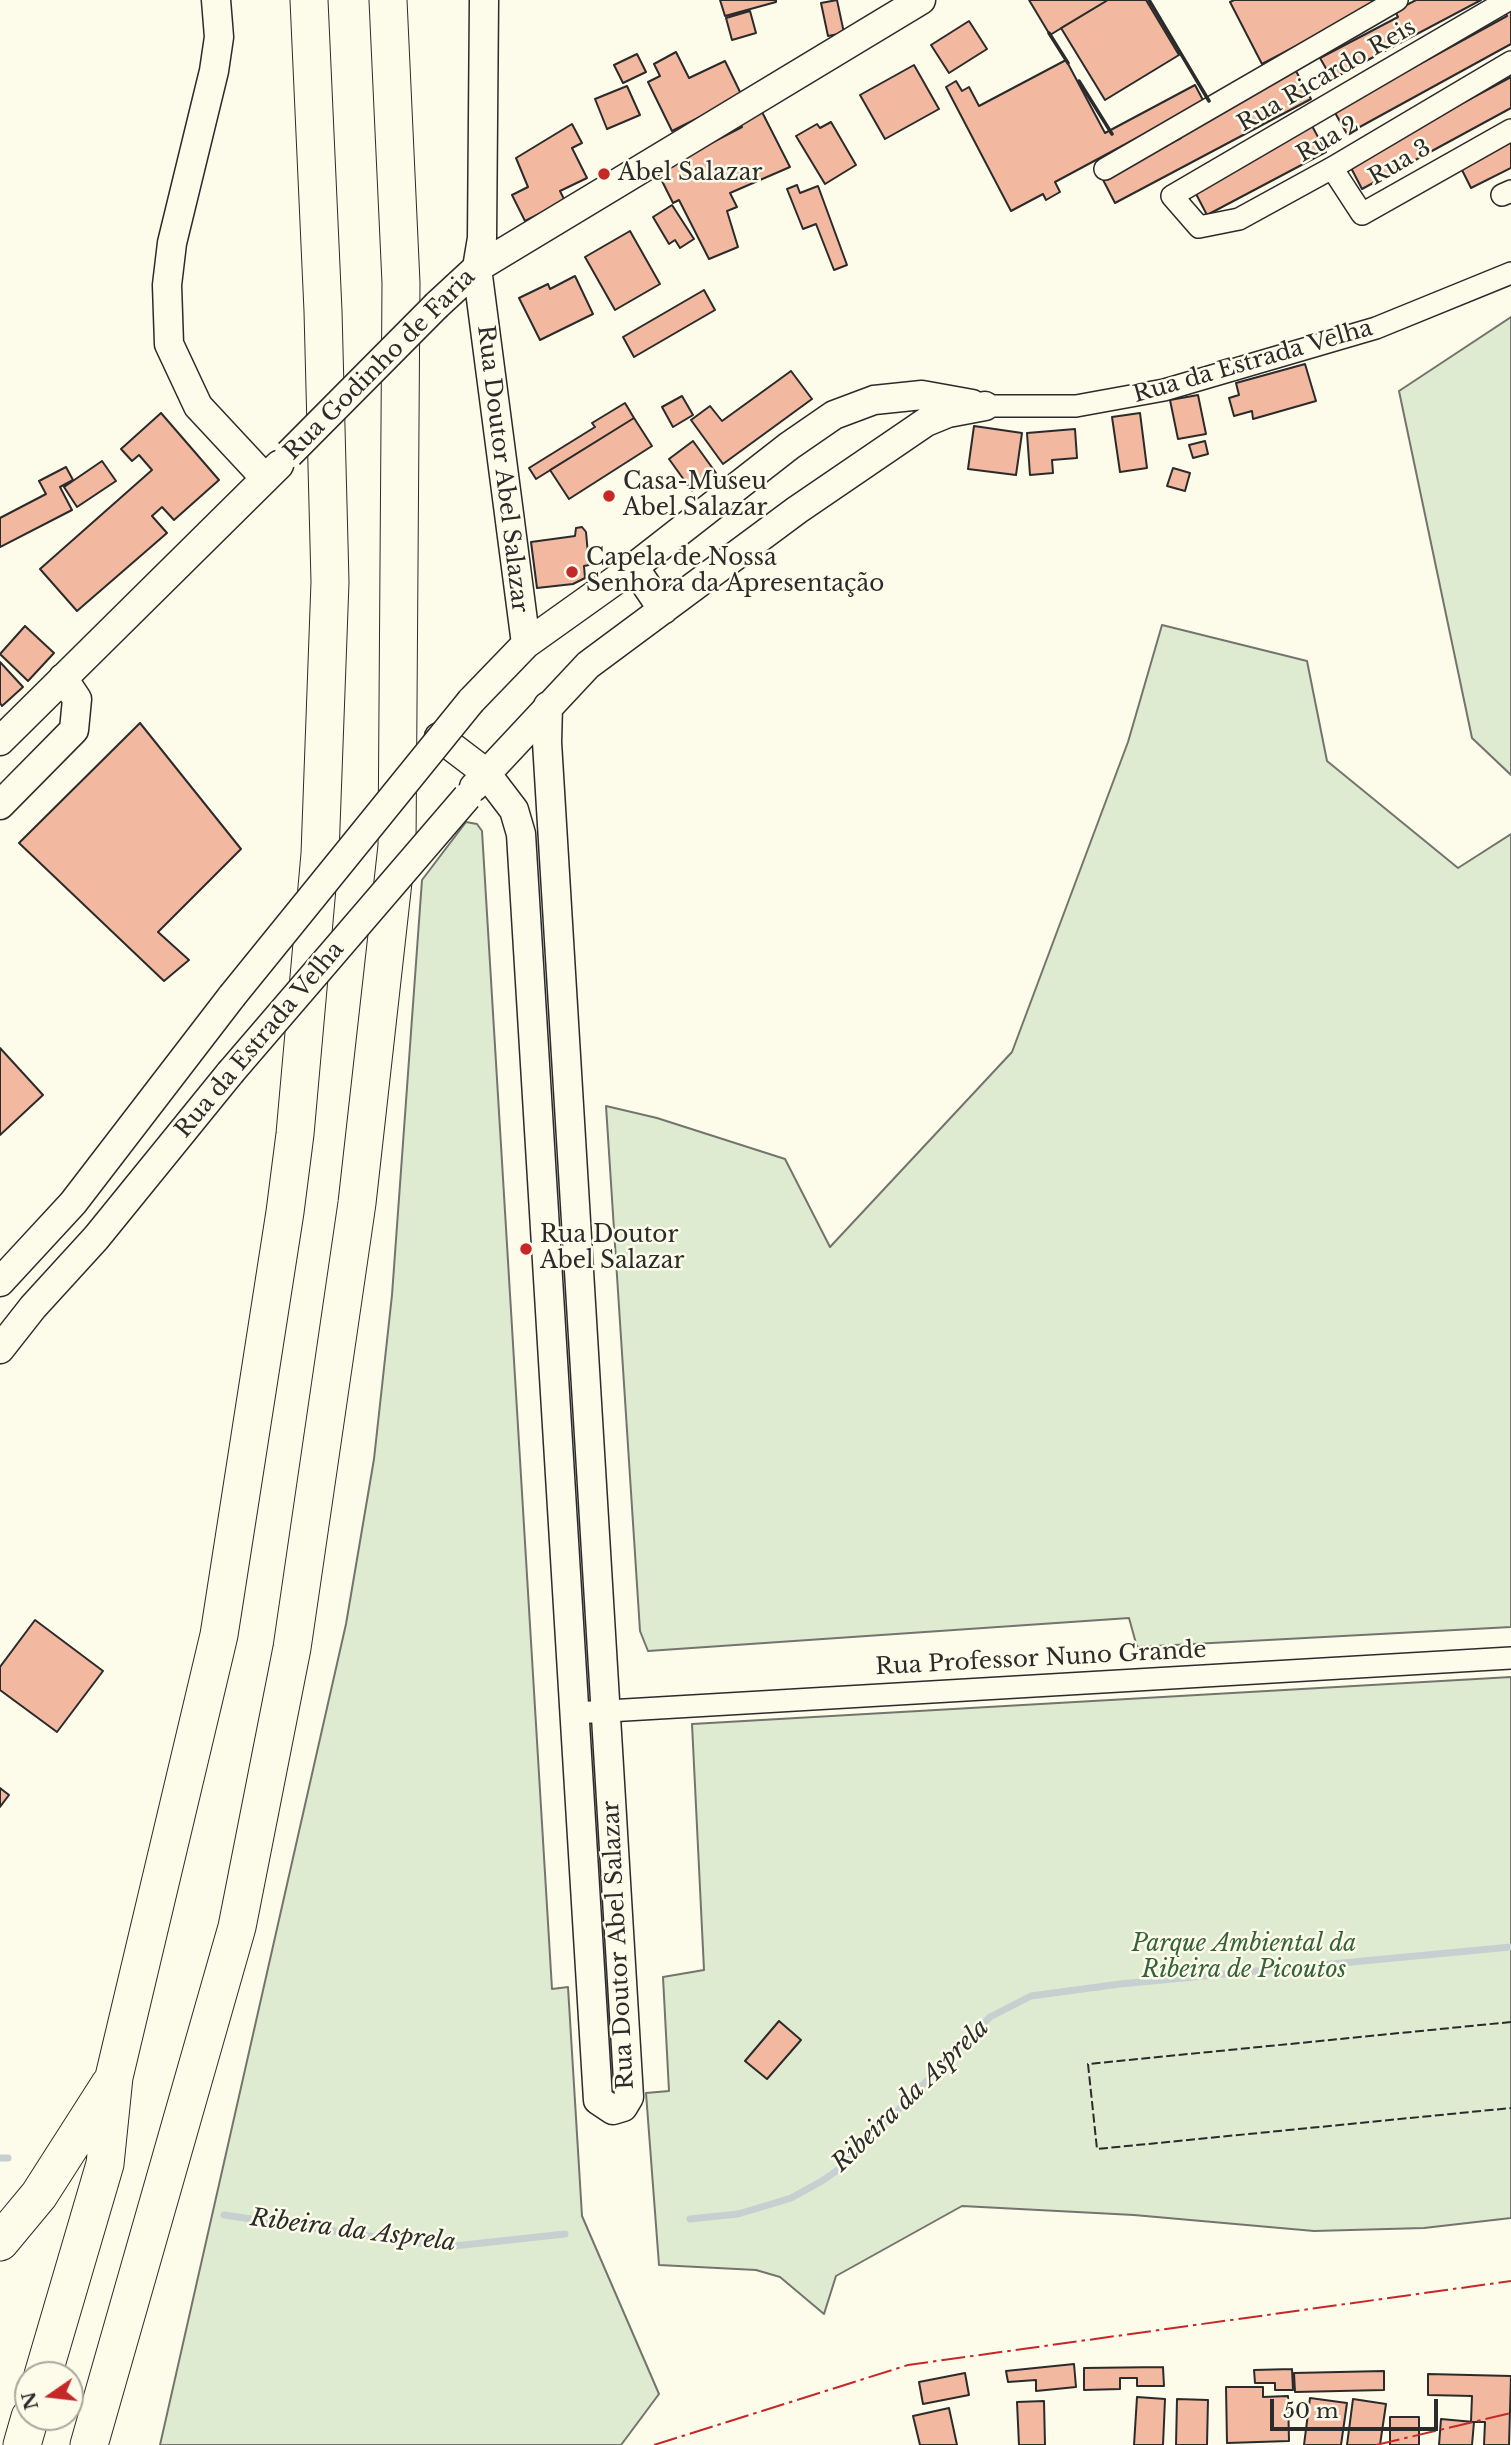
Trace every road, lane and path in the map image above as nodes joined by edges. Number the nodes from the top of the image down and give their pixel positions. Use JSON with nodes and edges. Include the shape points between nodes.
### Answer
{"nodes":[{"id":1,"x":216,"y":0,"type":"edge"},
{"id":2,"x":309,"y":0,"type":"edge"},
{"id":3,"x":388,"y":0,"type":"edge"},
{"id":4,"x":484,"y":0,"type":"edge"},
{"id":5,"x":921,"y":0,"type":"edge"},
{"id":6,"x":1397,"y":0,"type":"edge"},
{"id":7,"x":1508,"y":0,"type":"edge"},
{"id":8,"x":1511,"y":62,"type":"edge"},
{"id":9,"x":1511,"y":130,"type":"edge"},
{"id":10,"x":1332,"y":168,"type":"junction"},
{"id":11,"x":1105,"y":169,"type":"dead end"},
{"id":12,"x":1172,"y":197,"type":"joint"},
{"id":13,"x":477,"y":268,"type":"junction"},
{"id":14,"x":1511,"y":273,"type":"edge"},
{"id":15,"x":985,"y":406,"type":"junction"},
{"id":16,"x":265,"y":478,"type":"junction"},
{"id":17,"x":634,"y":567,"type":"junction"},
{"id":18,"x":663,"y":610,"type":"junction"},
{"id":19,"x":526,"y":644,"type":"junction"},
{"id":20,"x":63,"y":678,"type":"junction"},
{"id":21,"x":548,"y":706,"type":"junction"},
{"id":22,"x":439,"y":737,"type":"junction"},
{"id":23,"x":0,"y":741,"type":"edge"},
{"id":24,"x":478,"y":766,"type":"junction"},
{"id":25,"x":0,"y":805,"type":"edge"},
{"id":26,"x":0,"y":1283,"type":"edge"},
{"id":27,"x":33,"y":1307,"type":"junction"},
{"id":28,"x":0,"y":1349,"type":"edge"},
{"id":29,"x":1511,"y":1658,"type":"edge"},
{"id":30,"x":605,"y":1710,"type":"junction"},
{"id":31,"x":574,"y":1713,"type":"junction"},
{"id":32,"x":114,"y":2077,"type":"junction"},
{"id":33,"x":0,"y":2242,"type":"edge"},
{"id":34,"x":47,"y":2361,"type":"edge"},
{"id":35,"x":111,"y":2369,"type":"junction"},
{"id":36,"x":89,"y":2445,"type":"edge"},
{"id":37,"x":111,"y":2445,"type":"edge"}],
"edges":[{"from":1,"to":16,"type":"street","via":[[219,37],[214,71],[172,243],[167,285],[169,344],[198,406]]},
{"from":2,"to":32,"type":"highway","via":[[330,582],[320,854],[295,1134],[219,1635]]},
{"from":3,"to":35,"type":"highway","via":[[401,283],[397,846],[357,1203],[292,1648],[239,1914]]},
{"from":4,"to":13,"type":"street","name":"Rua Doutor Abel Salazar","via":[[482,238]]},
{"from":5,"to":13,"type":"street","name":"Rua Godinho de Faria"},
{"from":6,"to":11,"type":"street"},
{"from":7,"to":12,"type":"street","name":"Rua Ricardo Reis"},
{"from":8,"to":10,"type":"street","name":"Rua 2"},
{"from":9,"to":10,"type":"street","name":"Rua 3","via":[[1362,214]]},
{"from":10,"to":12,"type":"street","name":"Rua 2","via":[[1238,219],[1199,227]]},
{"from":13,"to":16,"type":"street","name":"Rua Godinho de Faria","bridge":true},
{"from":13,"to":19,"type":"street","name":"Rua Doutor Abel Salazar"},
{"from":14,"to":15,"type":"street","name":"Rua da Estrada Velha","via":[[1376,328],[1164,390],[1076,406]]},
{"from":15,"to":17,"type":"street","name":"Rua da Estrada Velha","via":[[922,395],[874,400],[834,415]]},
{"from":15,"to":18,"type":"street","name":"Rua da Estrada Velha","via":[[926,422]]},
{"from":16,"to":20,"type":"street","name":"Rua Godinho de Faria"},
{"from":17,"to":18,"type":"street"},
{"from":17,"to":19,"type":"street","name":"Rua da Estrada Velha"},
{"from":18,"to":21,"type":"street","name":"Rua da Estrada Velha","via":[[588,665]]},
{"from":19,"to":22,"type":"street","name":"Rua da Estrada Velha","bridge":true},
{"from":20,"to":23,"type":"street","name":"Rua Godinho de Faria"},
{"from":20,"to":25,"type":"street","via":[[77,699],[74,730]]},
{"from":21,"to":24,"type":"street","name":"Rua da Estrada Velha"},
{"from":21,"to":30,"type":"street","name":"Rua Doutor Abel Salazar"},
{"from":22,"to":24,"type":"street"},
{"from":22,"to":26,"type":"street","name":"Rua da Estrada Velha","bridge":true,"via":[[73,1203]]},
{"from":24,"to":27,"type":"street","name":"Rua da Estrada Velha","bridge":true,"via":[[467,797]]},
{"from":24,"to":31,"type":"street","name":"Rua Doutor Abel Salazar","via":[[514,810],[521,834]]},
{"from":26,"to":27,"type":"street","name":"Rua da Estrada Velha"},
{"from":27,"to":28,"type":"street","name":"Rua da Estrada Velha"},
{"from":29,"to":30,"type":"street","name":"Rua Professor Nuno Grande"},
{"from":30,"to":31,"type":"street","name":"Rua Professor Nuno Grande"},
{"from":30,"to":31,"type":"street","name":"Rua Doutor Abel Salazar","via":[[629,2097],[623,2107],[613,2110],[598,2100]]},
{"from":32,"to":33,"type":"highway","via":[[39,2195]]},
{"from":32,"to":34,"type":"highway","via":[[104,2164]]},
{"from":35,"to":36,"type":"highway"},
{"from":35,"to":37,"type":"highway"}]}
